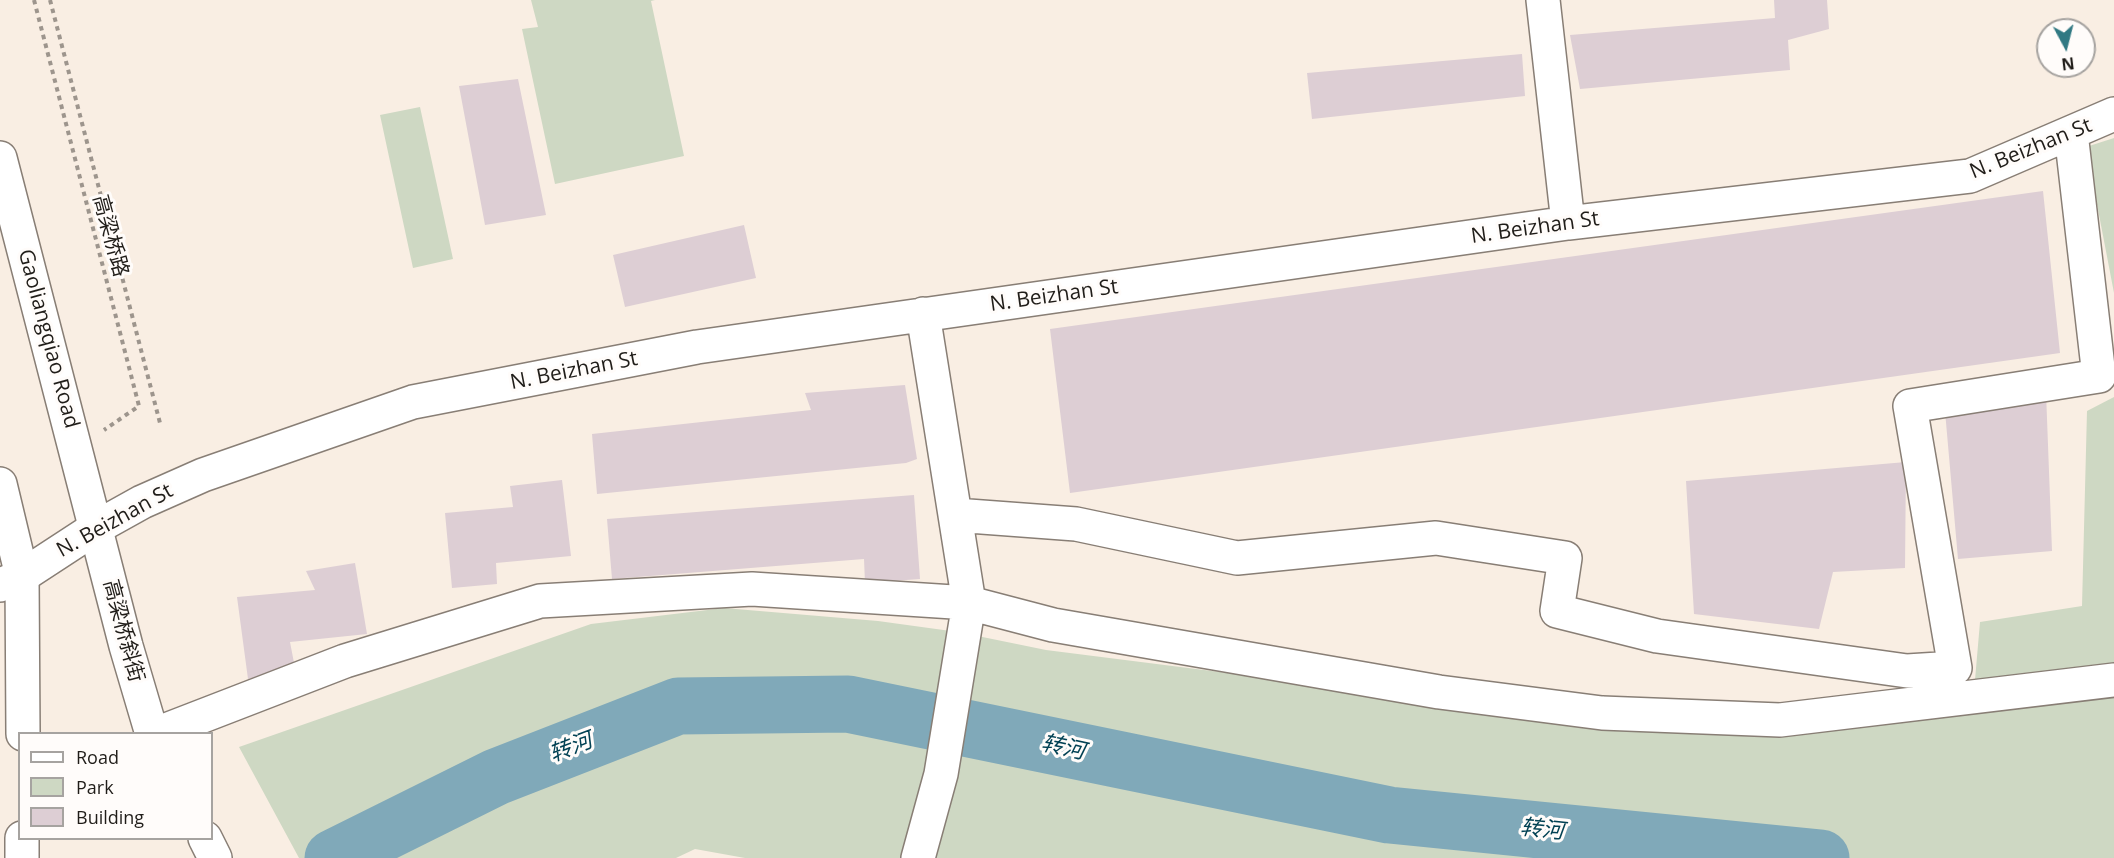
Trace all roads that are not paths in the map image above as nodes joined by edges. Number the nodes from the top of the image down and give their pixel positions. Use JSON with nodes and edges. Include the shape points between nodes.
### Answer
{"nodes":[{"id":1,"x":1543,"y":0,"type":"edge"},
{"id":2,"x":2114,"y":114,"type":"edge"},
{"id":3,"x":2071,"y":133,"type":"junction"},
{"id":4,"x":0,"y":158,"type":"edge"},
{"id":5,"x":1568,"y":223,"type":"junction"},
{"id":6,"x":923,"y":314,"type":"junction"},
{"id":7,"x":0,"y":484,"type":"edge"},
{"id":8,"x":956,"y":515,"type":"junction"},
{"id":9,"x":97,"y":527,"type":"junction"},
{"id":10,"x":11,"y":581,"type":"edge"},
{"id":11,"x":969,"y":603,"type":"junction"},
{"id":12,"x":2114,"y":680,"type":"edge"},
{"id":13,"x":22,"y":732,"type":"edge"},
{"id":14,"x":153,"y":732,"type":"edge"},
{"id":15,"x":159,"y":732,"type":"edge"},
{"id":16,"x":206,"y":840,"type":"edge"},
{"id":17,"x":215,"y":858,"type":"edge"},
{"id":18,"x":918,"y":858,"type":"edge"}],
"edges":[{"from":1,"to":5,"type":"street"},
{"from":2,"to":3,"type":"street","name":"N. Beizhan St"},
{"from":3,"to":5,"type":"street","name":"N. Beizhan St","via":[[1970,176]]},
{"from":3,"to":8,"type":"street","via":[[2099,376],[1910,406],[1955,668],[1907,671],[1657,636],[1557,610],[1565,558],[1436,538],[1237,558],[1076,524]]},
{"from":4,"to":9,"type":"street","name":"Gaoliangqiao Road"},
{"from":5,"to":6,"type":"street","name":"N. Beizhan St"},
{"from":6,"to":8,"type":"street"},
{"from":6,"to":9,"type":"street","name":"N. Beizhan St","via":[[697,347],[413,402],[203,475]]},
{"from":7,"to":10,"type":"street"},
{"from":8,"to":11,"type":"street"},
{"from":9,"to":10,"type":"street","name":"N. Beizhan St"},
{"from":9,"to":14,"type":"street","name":"高梁桥斜街","via":[[126,646]]},
{"from":10,"to":13,"type":"street"},
{"from":11,"to":12,"type":"street","via":[[1053,625],[1439,692],[1602,713],[1780,720]]},
{"from":11,"to":15,"type":"street","via":[[752,590],[540,601],[345,661]]},
{"from":11,"to":18,"type":"street","via":[[941,774]]},
{"from":16,"to":17,"type":"street"}]}
